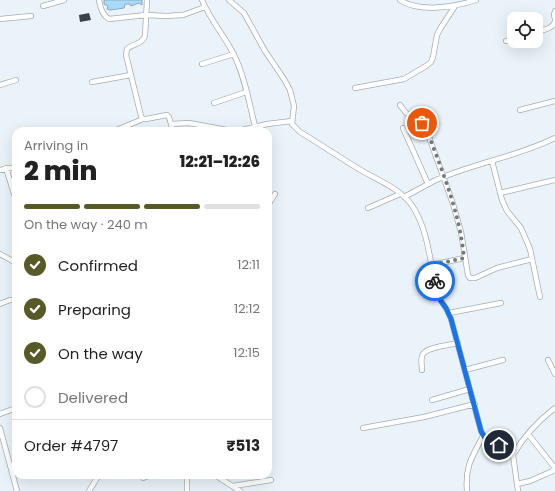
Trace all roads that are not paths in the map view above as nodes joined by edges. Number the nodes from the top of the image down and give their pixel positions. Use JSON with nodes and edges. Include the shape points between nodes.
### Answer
{"nodes":[{"id":1,"x":64,"y":0,"type":"edge"},
{"id":2,"x":99,"y":0,"type":"edge"},
{"id":3,"x":147,"y":0,"type":"edge"},
{"id":4,"x":202,"y":0,"type":"edge"},
{"id":5,"x":229,"y":0,"type":"edge"},
{"id":6,"x":400,"y":0,"type":"edge"},
{"id":7,"x":476,"y":0,"type":"edge"},
{"id":8,"x":43,"y":6,"type":"dead end"},
{"id":9,"x":455,"y":6,"type":"junction"},
{"id":10,"x":205,"y":7,"type":"junction"},
{"id":11,"x":555,"y":11,"type":"edge"},
{"id":12,"x":31,"y":16,"type":"dead end"},
{"id":13,"x":146,"y":16,"type":"junction"},
{"id":14,"x":0,"y":19,"type":"edge"},
{"id":15,"x":555,"y":21,"type":"edge"},
{"id":16,"x":543,"y":30,"type":"edge"},
{"id":17,"x":234,"y":54,"type":"junction"},
{"id":18,"x":202,"y":64,"type":"dead end"},
{"id":19,"x":131,"y":76,"type":"junction"},
{"id":20,"x":16,"y":80,"type":"dead end"},
{"id":21,"x":92,"y":82,"type":"dead end"},
{"id":22,"x":0,"y":85,"type":"edge"},
{"id":23,"x":355,"y":88,"type":"dead end"},
{"id":24,"x":246,"y":92,"type":"junction"},
{"id":25,"x":555,"y":101,"type":"edge"},
{"id":26,"x":214,"y":103,"type":"dead end"},
{"id":27,"x":400,"y":105,"type":"dead end"},
{"id":28,"x":520,"y":110,"type":"dead end"},
{"id":29,"x":143,"y":119,"type":"junction"},
{"id":30,"x":292,"y":121,"type":"junction"},
{"id":31,"x":172,"y":124,"type":"junction"},
{"id":32,"x":255,"y":126,"type":"junction"},
{"id":33,"x":126,"y":127,"type":"edge"},
{"id":34,"x":172,"y":127,"type":"edge"},
{"id":35,"x":211,"y":127,"type":"edge"},
{"id":36,"x":252,"y":127,"type":"edge"},
{"id":37,"x":403,"y":128,"type":"dead end"},
{"id":38,"x":555,"y":138,"type":"edge"},
{"id":39,"x":492,"y":161,"type":"junction"},
{"id":40,"x":12,"y":167,"type":"edge"},
{"id":41,"x":6,"y":168,"type":"junction"},
{"id":42,"x":0,"y":170,"type":"edge"},
{"id":43,"x":444,"y":177,"type":"junction"},
{"id":44,"x":555,"y":180,"type":"edge"},
{"id":45,"x":428,"y":184,"type":"junction"},
{"id":46,"x":12,"y":187,"type":"edge"},
{"id":47,"x":500,"y":193,"type":"junction"},
{"id":48,"x":275,"y":194,"type":"dead end"},
{"id":49,"x":400,"y":194,"type":"junction"},
{"id":50,"x":404,"y":197,"type":"junction"},
{"id":51,"x":272,"y":198,"type":"edge"},
{"id":52,"x":368,"y":208,"type":"dead end"},
{"id":53,"x":0,"y":254,"type":"edge"},
{"id":54,"x":464,"y":258,"type":"junction"},
{"id":55,"x":532,"y":259,"type":"junction"},
{"id":56,"x":12,"y":261,"type":"edge"},
{"id":57,"x":432,"y":265,"type":"junction"},
{"id":58,"x":540,"y":297,"type":"dead end"},
{"id":59,"x":12,"y":300,"type":"edge"},
{"id":60,"x":501,"y":303,"type":"dead end"},
{"id":61,"x":0,"y":304,"type":"edge"},
{"id":62,"x":449,"y":313,"type":"junction"},
{"id":63,"x":458,"y":343,"type":"junction"},
{"id":64,"x":503,"y":360,"type":"dead end"},
{"id":65,"x":548,"y":360,"type":"dead end"},
{"id":66,"x":422,"y":370,"type":"dead end"},
{"id":67,"x":465,"y":370,"type":"junction"},
{"id":68,"x":555,"y":374,"type":"edge"},
{"id":69,"x":470,"y":389,"type":"junction"},
{"id":70,"x":432,"y":400,"type":"dead end"},
{"id":71,"x":475,"y":404,"type":"junction"},
{"id":72,"x":555,"y":408,"type":"edge"},
{"id":73,"x":12,"y":410,"type":"edge"},
{"id":74,"x":0,"y":414,"type":"edge"},
{"id":75,"x":0,"y":428,"type":"edge"},
{"id":76,"x":363,"y":428,"type":"dead end"},
{"id":77,"x":528,"y":434,"type":"junction"},
{"id":78,"x":483,"y":436,"type":"junction"},
{"id":79,"x":513,"y":455,"type":"junction"},
{"id":80,"x":555,"y":469,"type":"edge"},
{"id":81,"x":12,"y":472,"type":"edge"},
{"id":82,"x":14,"y":479,"type":"edge"},
{"id":83,"x":96,"y":479,"type":"edge"},
{"id":84,"x":187,"y":479,"type":"edge"},
{"id":85,"x":222,"y":479,"type":"edge"},
{"id":86,"x":271,"y":480,"type":"dead end"},
{"id":87,"x":517,"y":484,"type":"junction"},
{"id":88,"x":233,"y":486,"type":"junction"},
{"id":89,"x":17,"y":491,"type":"edge"},
{"id":90,"x":89,"y":491,"type":"edge"},
{"id":91,"x":186,"y":491,"type":"edge"},
{"id":92,"x":240,"y":491,"type":"edge"},
{"id":93,"x":467,"y":491,"type":"edge"},
{"id":94,"x":518,"y":491,"type":"edge"}],
"edges":[{"from":1,"to":8,"type":"street"},
{"from":2,"to":13,"type":"street","via":[[103,14],[109,19]]},
{"from":3,"to":13,"type":"street"},
{"from":4,"to":10,"type":"street"},
{"from":5,"to":30,"type":"street","via":[[244,13],[287,85],[294,106]]},
{"from":6,"to":9,"type":"street","via":[[416,6]]},
{"from":7,"to":9,"type":"street"},
{"from":9,"to":23,"type":"street","via":[[437,35],[431,62],[404,79]]},
{"from":10,"to":13,"type":"street","via":[[182,15]]},
{"from":10,"to":17,"type":"street"},
{"from":11,"to":15,"type":"street"},
{"from":12,"to":14,"type":"street"},
{"from":13,"to":19,"type":"street","via":[[143,40],[126,51]]},
{"from":15,"to":16,"type":"street","via":[[553,26]]},
{"from":17,"to":18,"type":"street"},
{"from":17,"to":24,"type":"street"},
{"from":19,"to":21,"type":"street"},
{"from":19,"to":29,"type":"street"},
{"from":20,"to":22,"type":"street"},
{"from":24,"to":26,"type":"street"},
{"from":24,"to":32,"type":"street"},
{"from":25,"to":28,"type":"street"},
{"from":27,"to":43,"type":"street","via":[[406,114],[419,120],[425,127]]},
{"from":29,"to":31,"type":"street","via":[[166,115]]},
{"from":29,"to":33,"type":"street"},
{"from":30,"to":32,"type":"street"},
{"from":30,"to":49,"type":"street","via":[[293,127],[300,132]]},
{"from":31,"to":34,"type":"street"},
{"from":31,"to":35,"type":"street","via":[[189,123]]},
{"from":32,"to":36,"type":"street"},
{"from":37,"to":45,"type":"street"},
{"from":38,"to":39,"type":"street"},
{"from":39,"to":43,"type":"street"},
{"from":39,"to":47,"type":"street"},
{"from":40,"to":41,"type":"street"},
{"from":41,"to":42,"type":"street"},
{"from":41,"to":46,"type":"street"},
{"from":43,"to":45,"type":"street"},
{"from":43,"to":54,"type":"street","via":[[461,232]]},
{"from":44,"to":47,"type":"street"},
{"from":45,"to":50,"type":"street"},
{"from":47,"to":55,"type":"street","via":[[507,211],[521,228]]},
{"from":48,"to":51,"type":"street"},
{"from":49,"to":50,"type":"street"},
{"from":49,"to":52,"type":"street"},
{"from":50,"to":57,"type":"street","via":[[419,219]]},
{"from":53,"to":56,"type":"street"},
{"from":54,"to":55,"type":"street","via":[[470,278]]},
{"from":54,"to":57,"type":"street"},
{"from":55,"to":58,"type":"street"},
{"from":57,"to":62,"type":"street","via":[[438,297]]},
{"from":59,"to":61,"type":"street"},
{"from":60,"to":62,"type":"street"},
{"from":62,"to":63,"type":"street"},
{"from":63,"to":66,"type":"street","via":[[424,352]]},
{"from":63,"to":67,"type":"street"},
{"from":64,"to":67,"type":"street"},
{"from":65,"to":68,"type":"street"},
{"from":67,"to":69,"type":"street"},
{"from":69,"to":70,"type":"street"},
{"from":69,"to":71,"type":"street"},
{"from":71,"to":76,"type":"street","via":[[424,417]]},
{"from":71,"to":78,"type":"street"},
{"from":72,"to":77,"type":"street"},
{"from":73,"to":74,"type":"street"},
{"from":75,"to":81,"type":"street"},
{"from":77,"to":79,"type":"street"},
{"from":77,"to":80,"type":"street"},
{"from":78,"to":79,"type":"street","via":[[486,440],[509,449]]},
{"from":78,"to":93,"type":"street","via":[[468,465]]},
{"from":79,"to":87,"type":"street"},
{"from":80,"to":87,"type":"street"},
{"from":82,"to":89,"type":"street"},
{"from":83,"to":90,"type":"street"},
{"from":84,"to":91,"type":"street"},
{"from":85,"to":88,"type":"street"},
{"from":86,"to":88,"type":"street"},
{"from":87,"to":94,"type":"street"},
{"from":88,"to":92,"type":"street"}]}
